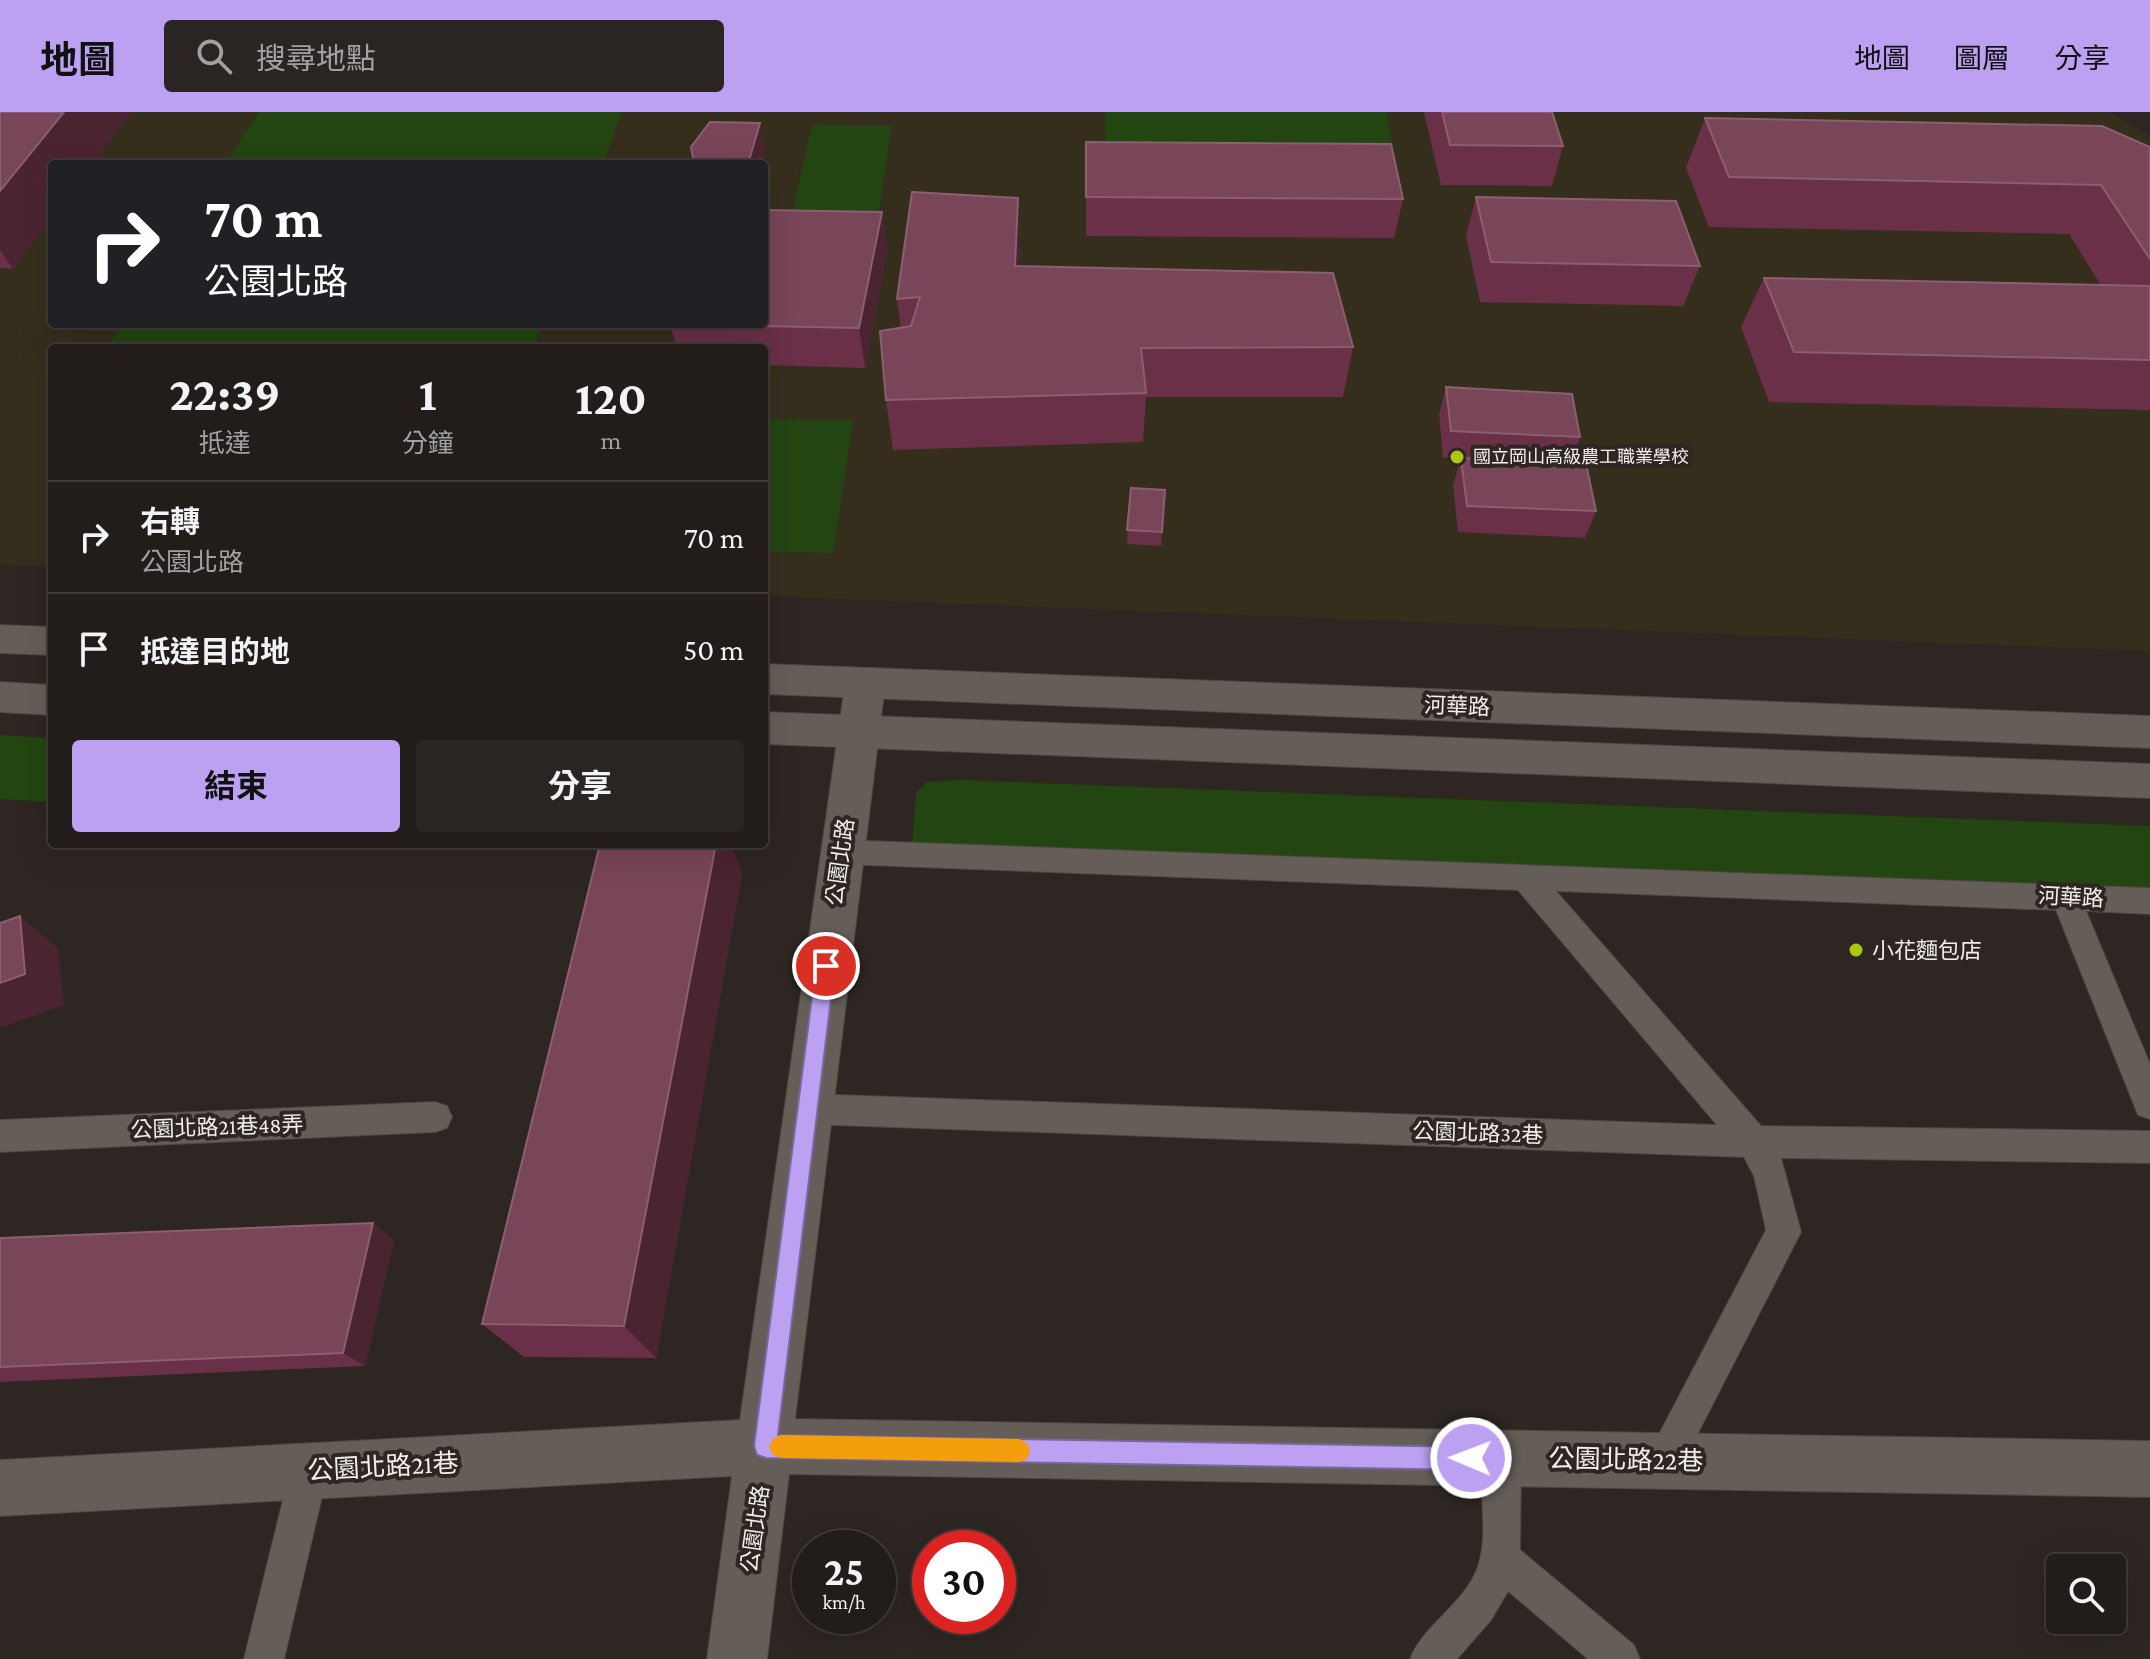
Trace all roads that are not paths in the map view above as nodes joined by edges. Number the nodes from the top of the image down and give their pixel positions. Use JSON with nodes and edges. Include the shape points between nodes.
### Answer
{"nodes":[{"id":1,"x":0,"y":639,"type":"edge"},
{"id":2,"x":48,"y":641,"type":"edge"},
{"id":3,"x":768,"y":680,"type":"edge"},
{"id":4,"x":0,"y":697,"type":"edge"},
{"id":5,"x":48,"y":700,"type":"edge"},
{"id":6,"x":862,"y":708,"type":"junction"},
{"id":7,"x":768,"y":727,"type":"edge"},
{"id":8,"x":2150,"y":732,"type":"edge"},
{"id":9,"x":2150,"y":781,"type":"edge"},
{"id":10,"x":841,"y":852,"type":"junction"},
{"id":11,"x":1527,"y":879,"type":"junction"},
{"id":12,"x":2065,"y":896,"type":"junction"},
{"id":13,"x":2150,"y":901,"type":"edge"},
{"id":14,"x":2150,"y":1104,"type":"edge"},
{"id":15,"x":807,"y":1109,"type":"junction"},
{"id":16,"x":435,"y":1117,"type":"dead end"},
{"id":17,"x":0,"y":1136,"type":"edge"},
{"id":18,"x":1753,"y":1142,"type":"junction"},
{"id":19,"x":2150,"y":1147,"type":"edge"},
{"id":20,"x":766,"y":1446,"type":"junction"},
{"id":21,"x":1502,"y":1459,"type":"junction"},
{"id":22,"x":1664,"y":1461,"type":"junction"},
{"id":23,"x":2150,"y":1469,"type":"edge"},
{"id":24,"x":309,"y":1471,"type":"junction"},
{"id":25,"x":0,"y":1488,"type":"edge"},
{"id":26,"x":1499,"y":1558,"type":"junction"},
{"id":27,"x":264,"y":1659,"type":"edge"},
{"id":28,"x":737,"y":1659,"type":"edge"},
{"id":29,"x":1430,"y":1659,"type":"edge"},
{"id":30,"x":1620,"y":1659,"type":"edge"}],
"edges":[{"from":1,"to":2,"type":"street"},
{"from":3,"to":6,"type":"street","name":"河華路"},
{"from":4,"to":5,"type":"street"},
{"from":6,"to":7,"type":"street","name":"河華路"},
{"from":6,"to":8,"type":"street","name":"河華路"},
{"from":6,"to":9,"type":"street","name":"河華路"},
{"from":6,"to":10,"type":"street","name":"公園北路"},
{"from":10,"to":11,"type":"lane","name":"河華路"},
{"from":10,"to":15,"type":"street","name":"公園北路"},
{"from":11,"to":12,"type":"lane","name":"河華路"},
{"from":11,"to":18,"type":"lane"},
{"from":12,"to":13,"type":"lane","name":"河華路"},
{"from":12,"to":14,"type":"lane"},
{"from":15,"to":18,"type":"lane","name":"公園北路32巷"},
{"from":15,"to":20,"type":"street","name":"公園北路"},
{"from":16,"to":17,"type":"lane","name":"公園北路21巷48弄"},
{"from":18,"to":19,"type":"lane","name":"公園北路32巷"},
{"from":18,"to":22,"type":"lane","via":[[1770,1171],[1784,1232]]},
{"from":20,"to":21,"type":"street","name":"公園北路22巷"},
{"from":20,"to":24,"type":"street","name":"公園北路21巷"},
{"from":20,"to":28,"type":"street","name":"公園北路"},
{"from":21,"to":22,"type":"street","name":"公園北路22巷"},
{"from":21,"to":26,"type":"lane","via":[[1504,1528]]},
{"from":22,"to":23,"type":"street","name":"公園北路22巷"},
{"from":24,"to":25,"type":"street","name":"公園北路21巷"},
{"from":24,"to":27,"type":"lane"},
{"from":26,"to":29,"type":"lane","via":[[1484,1596]]},
{"from":26,"to":30,"type":"lane"}]}
